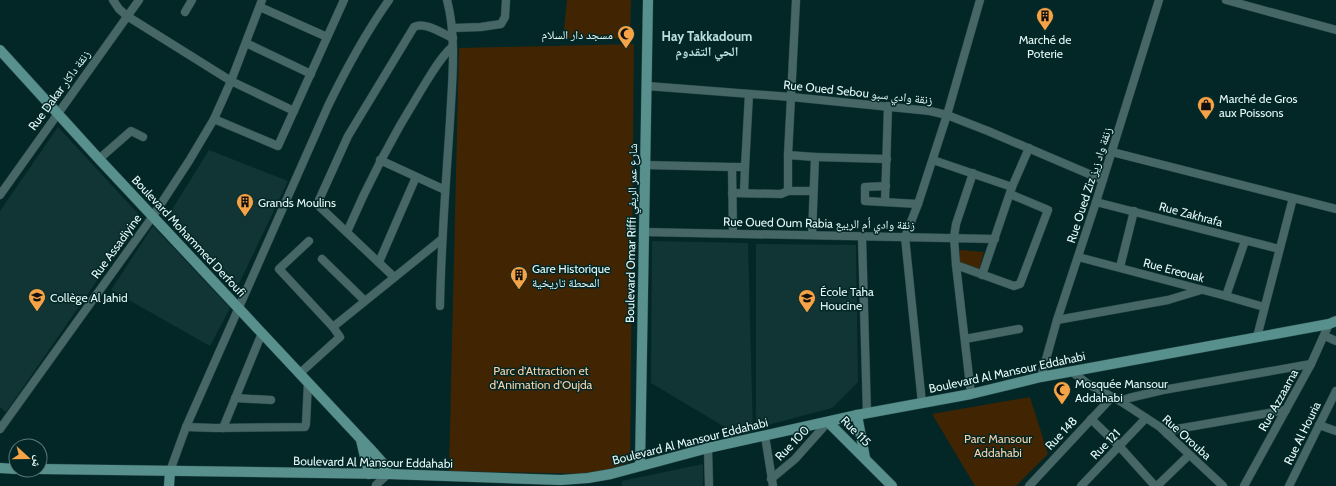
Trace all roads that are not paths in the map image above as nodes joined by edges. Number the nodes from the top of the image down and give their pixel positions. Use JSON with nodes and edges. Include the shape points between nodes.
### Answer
{"nodes":[{"id":1,"x":113,"y":0,"type":"edge"},
{"id":2,"x":139,"y":0,"type":"edge"},
{"id":3,"x":192,"y":0,"type":"edge"},
{"id":4,"x":344,"y":0,"type":"edge"},
{"id":5,"x":389,"y":0,"type":"edge"},
{"id":6,"x":447,"y":0,"type":"edge"},
{"id":7,"x":506,"y":0,"type":"edge"},
{"id":8,"x":648,"y":0,"type":"edge"},
{"id":9,"x":796,"y":0,"type":"edge"},
{"id":10,"x":980,"y":0,"type":"edge"},
{"id":11,"x":1159,"y":0,"type":"edge"},
{"id":12,"x":1226,"y":0,"type":"edge"},
{"id":13,"x":261,"y":4,"type":"edge"},
{"id":14,"x":184,"y":12,"type":"dead end"},
{"id":15,"x":127,"y":16,"type":"junction"},
{"id":16,"x":453,"y":28,"type":"junction"},
{"id":17,"x":1336,"y":30,"type":"edge"},
{"id":18,"x":327,"y":37,"type":"junction"},
{"id":19,"x":453,"y":38,"type":"junction"},
{"id":20,"x":246,"y":43,"type":"junction"},
{"id":21,"x":452,"y":47,"type":"junction"},
{"id":22,"x":0,"y":50,"type":"edge"},
{"id":23,"x":311,"y":74,"type":"junction"},
{"id":24,"x":231,"y":81,"type":"junction"},
{"id":25,"x":646,"y":86,"type":"junction"},
{"id":26,"x":749,"y":94,"type":"junction"},
{"id":27,"x":791,"y":97,"type":"junction"},
{"id":28,"x":888,"y":106,"type":"junction"},
{"id":29,"x":294,"y":111,"type":"junction"},
{"id":30,"x":57,"y":114,"type":"junction"},
{"id":31,"x":947,"y":115,"type":"junction"},
{"id":32,"x":214,"y":119,"type":"junction"},
{"id":33,"x":143,"y":137,"type":"dead end"},
{"id":34,"x":1029,"y":148,"type":"junction"},
{"id":35,"x":1112,"y":152,"type":"junction"},
{"id":36,"x":788,"y":155,"type":"junction"},
{"id":37,"x":815,"y":156,"type":"junction"},
{"id":38,"x":99,"y":159,"type":"junction"},
{"id":39,"x":887,"y":159,"type":"junction"},
{"id":40,"x":380,"y":160,"type":"junction"},
{"id":41,"x":933,"y":160,"type":"junction"},
{"id":42,"x":644,"y":165,"type":"junction"},
{"id":43,"x":732,"y":167,"type":"junction"},
{"id":44,"x":745,"y":167,"type":"junction"},
{"id":45,"x":973,"y":173,"type":"junction"},
{"id":46,"x":416,"y":177,"type":"junction"},
{"id":47,"x":1103,"y":180,"type":"junction"},
{"id":48,"x":886,"y":186,"type":"junction"},
{"id":49,"x":445,"y":190,"type":"junction"},
{"id":50,"x":1011,"y":190,"type":"junction"},
{"id":51,"x":788,"y":191,"type":"junction"},
{"id":52,"x":813,"y":191,"type":"junction"},
{"id":53,"x":732,"y":192,"type":"junction"},
{"id":54,"x":744,"y":193,"type":"junction"},
{"id":55,"x":0,"y":194,"type":"edge"},
{"id":56,"x":1293,"y":198,"type":"junction"},
{"id":57,"x":885,"y":202,"type":"junction"},
{"id":58,"x":1096,"y":202,"type":"junction"},
{"id":59,"x":918,"y":204,"type":"junction"},
{"id":60,"x":1336,"y":210,"type":"edge"},
{"id":61,"x":1134,"y":212,"type":"junction"},
{"id":62,"x":153,"y":216,"type":"junction"},
{"id":63,"x":347,"y":232,"type":"junction"},
{"id":64,"x":643,"y":232,"type":"junction"},
{"id":65,"x":733,"y":233,"type":"junction"},
{"id":66,"x":812,"y":235,"type":"junction"},
{"id":67,"x":862,"y":237,"type":"junction"},
{"id":68,"x":905,"y":237,"type":"junction"},
{"id":69,"x":954,"y":237,"type":"junction"},
{"id":70,"x":442,"y":239,"type":"junction"},
{"id":71,"x":995,"y":239,"type":"junction"},
{"id":72,"x":309,"y":241,"type":"dead end"},
{"id":73,"x":1245,"y":241,"type":"junction"},
{"id":74,"x":1279,"y":249,"type":"junction"},
{"id":75,"x":1078,"y":257,"type":"junction"},
{"id":76,"x":322,"y":259,"type":"dead end"},
{"id":77,"x":379,"y":262,"type":"junction"},
{"id":78,"x":956,"y":265,"type":"junction"},
{"id":79,"x":1120,"y":268,"type":"junction"},
{"id":80,"x":982,"y":275,"type":"junction"},
{"id":81,"x":393,"y":276,"type":"junction"},
{"id":82,"x":1202,"y":290,"type":"junction"},
{"id":83,"x":1226,"y":296,"type":"junction"},
{"id":84,"x":364,"y":300,"type":"junction"},
{"id":85,"x":440,"y":306,"type":"dead end"},
{"id":86,"x":1264,"y":307,"type":"junction"},
{"id":87,"x":239,"y":308,"type":"junction"},
{"id":88,"x":1057,"y":320,"type":"junction"},
{"id":89,"x":1333,"y":322,"type":"edge"},
{"id":90,"x":333,"y":327,"type":"junction"},
{"id":91,"x":1019,"y":330,"type":"dead end"},
{"id":92,"x":262,"y":333,"type":"junction"},
{"id":93,"x":1325,"y":336,"type":"junction"},
{"id":94,"x":1257,"y":337,"type":"junction"},
{"id":95,"x":965,"y":339,"type":"junction"},
{"id":96,"x":1336,"y":341,"type":"edge"},
{"id":97,"x":1311,"y":364,"type":"junction"},
{"id":98,"x":1071,"y":371,"type":"junction"},
{"id":99,"x":300,"y":374,"type":"junction"},
{"id":100,"x":1041,"y":377,"type":"junction"},
{"id":101,"x":308,"y":382,"type":"junction"},
{"id":102,"x":1336,"y":391,"type":"edge"},
{"id":103,"x":971,"y":394,"type":"junction"},
{"id":104,"x":1112,"y":397,"type":"junction"},
{"id":105,"x":235,"y":398,"type":"junction"},
{"id":106,"x":271,"y":400,"type":"dead end"},
{"id":107,"x":1120,"y":401,"type":"junction"},
{"id":108,"x":922,"y":403,"type":"junction"},
{"id":109,"x":1286,"y":410,"type":"junction"},
{"id":110,"x":862,"y":414,"type":"junction"},
{"id":111,"x":1146,"y":418,"type":"junction"},
{"id":112,"x":1091,"y":419,"type":"junction"},
{"id":113,"x":828,"y":422,"type":"junction"},
{"id":114,"x":1319,"y":425,"type":"junction"},
{"id":115,"x":186,"y":427,"type":"junction"},
{"id":116,"x":223,"y":428,"type":"junction"},
{"id":117,"x":0,"y":429,"type":"edge"},
{"id":118,"x":1336,"y":431,"type":"edge"},
{"id":119,"x":1167,"y":434,"type":"junction"},
{"id":120,"x":765,"y":436,"type":"junction"},
{"id":121,"x":360,"y":439,"type":"junction"},
{"id":122,"x":1120,"y":447,"type":"junction"},
{"id":123,"x":708,"y":448,"type":"junction"},
{"id":124,"x":1188,"y":455,"type":"junction"},
{"id":125,"x":865,"y":458,"type":"junction"},
{"id":126,"x":640,"y":466,"type":"junction"},
{"id":127,"x":48,"y":469,"type":"edge"},
{"id":128,"x":170,"y":471,"type":"junction"},
{"id":129,"x":369,"y":474,"type":"junction"},
{"id":130,"x":388,"y":474,"type":"junction"},
{"id":131,"x":560,"y":483,"type":"edge"},
{"id":132,"x":772,"y":483,"type":"edge"},
{"id":133,"x":169,"y":486,"type":"edge"},
{"id":134,"x":376,"y":486,"type":"edge"},
{"id":135,"x":709,"y":486,"type":"edge"},
{"id":136,"x":892,"y":486,"type":"edge"},
{"id":137,"x":1028,"y":486,"type":"edge"},
{"id":138,"x":1081,"y":486,"type":"edge"},
{"id":139,"x":1156,"y":486,"type":"edge"},
{"id":140,"x":1223,"y":486,"type":"edge"},
{"id":141,"x":1244,"y":486,"type":"edge"},
{"id":142,"x":1289,"y":486,"type":"edge"}],
"edges":[{"from":1,"to":15,"type":"street"},
{"from":2,"to":15,"type":"street","name":"Rue Dakar زنقة داكار"},
{"from":3,"to":14,"type":"street"},
{"from":4,"to":18,"type":"street"},
{"from":5,"to":87,"type":"street","via":[[372,23],[335,92]]},
{"from":6,"to":16,"type":"street"},
{"from":7,"to":16,"type":"street","via":[[505,17],[501,24]]},
{"from":8,"to":25,"type":"main road","name":"Boulevard Omar Riffi شارع عمر الريفي"},
{"from":9,"to":27,"type":"street"},
{"from":10,"to":31,"type":"street"},
{"from":11,"to":35,"type":"street","name":"Rue Oued Ziz زنقة واد زيز"},
{"from":12,"to":17,"type":"street"},
{"from":13,"to":18,"type":"street"},
{"from":13,"to":20,"type":"street","name":"Rue Assadiyine"},
{"from":15,"to":24,"type":"street"},
{"from":15,"to":30,"type":"street","name":"Rue Dakar زنقة داكار"},
{"from":16,"to":19,"type":"street"},
{"from":18,"to":23,"type":"street"},
{"from":19,"to":21,"type":"street"},
{"from":19,"to":63,"type":"street","via":[[424,26],[414,27],[348,136],[319,204]]},
{"from":20,"to":23,"type":"street"},
{"from":20,"to":24,"type":"street","name":"Rue Assadiyine"},
{"from":21,"to":40,"type":"street","via":[[438,64]]},
{"from":21,"to":49,"type":"street","via":[[452,90]]},
{"from":22,"to":30,"type":"main road","name":"Boulevard Mohammed Derfoufi"},
{"from":23,"to":29,"type":"street"},
{"from":24,"to":29,"type":"street"},
{"from":24,"to":32,"type":"street","name":"Rue Assadiyine"},
{"from":25,"to":26,"type":"street","name":"Rue Oued Sebou زنقة وادي سبو"},
{"from":25,"to":42,"type":"main road","name":"Boulevard Omar Riffi شارع عمر الريفي"},
{"from":26,"to":27,"type":"street","name":"Rue Oued Sebou زنقة وادي سبو"},
{"from":26,"to":44,"type":"street"},
{"from":27,"to":28,"type":"street","name":"Rue Oued Sebou زنقة وادي سبو"},
{"from":27,"to":36,"type":"street"},
{"from":28,"to":31,"type":"street","name":"Rue Oued Sebou زنقة وادي سبو"},
{"from":28,"to":39,"type":"street"},
{"from":29,"to":32,"type":"street","via":[[278,146]]},
{"from":30,"to":38,"type":"main road","name":"Boulevard Mohammed Derfoufi"},
{"from":30,"to":55,"type":"street","name":"Rue Dakar زنقة داكار"},
{"from":31,"to":34,"type":"street","name":"Rue Oued Sebou زنقة وادي سبو"},
{"from":31,"to":41,"type":"street"},
{"from":32,"to":62,"type":"street","name":"Rue Assadiyine"},
{"from":33,"to":38,"type":"street","via":[[131,131]]},
{"from":34,"to":47,"type":"street","name":"Rue Oued Sebou زنقة وادي سبو"},
{"from":34,"to":50,"type":"street"},
{"from":35,"to":47,"type":"street","name":"Rue Oued Ziz زنقة واد زيز"},
{"from":35,"to":56,"type":"street"},
{"from":36,"to":37,"type":"street"},
{"from":36,"to":51,"type":"street"},
{"from":37,"to":39,"type":"street"},
{"from":37,"to":52,"type":"street"},
{"from":38,"to":62,"type":"main road","name":"Boulevard Mohammed Derfoufi"},
{"from":39,"to":48,"type":"street"},
{"from":40,"to":46,"type":"street"},
{"from":40,"to":63,"type":"street"},
{"from":41,"to":45,"type":"street"},
{"from":41,"to":59,"type":"street"},
{"from":42,"to":43,"type":"street"},
{"from":42,"to":64,"type":"main road","name":"Boulevard Omar Riffi شارع عمر الريفي"},
{"from":43,"to":44,"type":"street"},
{"from":43,"to":53,"type":"street"},
{"from":44,"to":54,"type":"street"},
{"from":45,"to":50,"type":"street"},
{"from":45,"to":69,"type":"street"},
{"from":46,"to":49,"type":"street"},
{"from":46,"to":77,"type":"street"},
{"from":47,"to":58,"type":"street","name":"Rue Oued Ziz زنقة واد زيز"},
{"from":48,"to":57,"type":"street"},
{"from":48,"to":57,"type":"street","via":[[864,187],[865,201]]},
{"from":49,"to":70,"type":"street"},
{"from":50,"to":71,"type":"street"},
{"from":50,"to":80,"type":"street","via":[[1048,211],[1018,286]]},
{"from":51,"to":52,"type":"street"},
{"from":51,"to":54,"type":"street","via":[[781,194]]},
{"from":52,"to":66,"type":"street"},
{"from":53,"to":54,"type":"street"},
{"from":53,"to":65,"type":"street"},
{"from":56,"to":60,"type":"street"},
{"from":56,"to":74,"type":"street"},
{"from":57,"to":59,"type":"street"},
{"from":58,"to":61,"type":"street","name":"Rue Zakhrafa"},
{"from":58,"to":75,"type":"street","name":"Rue Oued Ziz زنقة واد زيز"},
{"from":59,"to":68,"type":"street"},
{"from":61,"to":73,"type":"street","name":"Rue Zakhrafa"},
{"from":61,"to":79,"type":"street"},
{"from":62,"to":87,"type":"main road","name":"Boulevard Mohammed Derfoufi"},
{"from":62,"to":117,"type":"street","name":"Rue Assadiyine"},
{"from":63,"to":77,"type":"street"},
{"from":64,"to":65,"type":"street","name":"Rue Oued Oum Rabia زنقة وادي أم الربيع"},
{"from":64,"to":126,"type":"main road","name":"Boulevard Omar Riffi شارع عمر الريفي"},
{"from":65,"to":66,"type":"street","name":"Rue Oued Oum Rabia زنقة وادي أم الربيع"},
{"from":66,"to":67,"type":"street","name":"Rue Oued Oum Rabia زنقة وادي أم الربيع"},
{"from":67,"to":68,"type":"street","name":"Rue Oued Oum Rabia زنقة وادي أم الربيع"},
{"from":67,"to":110,"type":"street"},
{"from":68,"to":69,"type":"street","name":"Rue Oued Oum Rabia زنقة وادي أم الربيع"},
{"from":68,"to":108,"type":"street"},
{"from":69,"to":71,"type":"street","name":"Rue Oued Oum Rabia زنقة وادي أم الربيع"},
{"from":69,"to":78,"type":"street"},
{"from":70,"to":81,"type":"street"},
{"from":70,"to":85,"type":"street"},
{"from":71,"to":80,"type":"street"},
{"from":72,"to":90,"type":"street","via":[[279,269]]},
{"from":73,"to":74,"type":"street","name":"Rue Zakhrafa"},
{"from":73,"to":83,"type":"street"},
{"from":74,"to":86,"type":"street"},
{"from":75,"to":79,"type":"street","name":"Rue Ereouak"},
{"from":75,"to":88,"type":"street","name":"Rue Oued Ziz زنقة واد زيز"},
{"from":76,"to":84,"type":"street"},
{"from":77,"to":81,"type":"street"},
{"from":78,"to":80,"type":"street"},
{"from":78,"to":95,"type":"street"},
{"from":79,"to":82,"type":"street","name":"Rue Ereouak"},
{"from":81,"to":84,"type":"street"},
{"from":82,"to":83,"type":"street","name":"Rue Ereouak"},
{"from":82,"to":88,"type":"street","via":[[1168,300]]},
{"from":83,"to":86,"type":"street","name":"Rue Ereouak"},
{"from":84,"to":90,"type":"street"},
{"from":86,"to":94,"type":"street"},
{"from":87,"to":92,"type":"main road","name":"Boulevard Mohammed Derfoufi"},
{"from":87,"to":115,"type":"street"},
{"from":88,"to":100,"type":"street","name":"Rue Oued Ziz زنقة واد زيز"},
{"from":89,"to":93,"type":"street","name":"Rue Azzaama"},
{"from":89,"to":94,"type":"main road","name":"Boulevard Al Mansour Eddahabi"},
{"from":90,"to":99,"type":"street","via":[[339,338]]},
{"from":91,"to":95,"type":"street"},
{"from":92,"to":99,"type":"main road","name":"Boulevard Mohammed Derfoufi"},
{"from":92,"to":105,"type":"street"},
{"from":93,"to":96,"type":"street"},
{"from":93,"to":97,"type":"street","name":"Rue Azzaama"},
{"from":94,"to":98,"type":"main road","name":"Boulevard Al Mansour Eddahabi"},
{"from":95,"to":103,"type":"street"},
{"from":97,"to":107,"type":"street","via":[[1148,393]]},
{"from":97,"to":109,"type":"street","name":"Rue Azzaama"},
{"from":98,"to":100,"type":"main road","name":"Boulevard Al Mansour Eddahabi"},
{"from":98,"to":104,"type":"street","name":"Rue Orouba"},
{"from":99,"to":101,"type":"main road","name":"Boulevard Mohammed Derfoufi"},
{"from":100,"to":103,"type":"main road","name":"Boulevard Al Mansour Eddahabi"},
{"from":101,"to":116,"type":"street","via":[[304,427]]},
{"from":101,"to":121,"type":"main road","name":"Boulevard Mohammed Derfoufi"},
{"from":102,"to":114,"type":"street","name":"Rue Al Houria"},
{"from":103,"to":108,"type":"main road","name":"Boulevard Al Mansour Eddahabi"},
{"from":104,"to":107,"type":"street","name":"Rue Orouba"},
{"from":104,"to":112,"type":"street","name":"Rue 148"},
{"from":105,"to":106,"type":"street"},
{"from":105,"to":116,"type":"street"},
{"from":107,"to":111,"type":"street","name":"Rue Orouba"},
{"from":108,"to":110,"type":"main road","name":"Boulevard Al Mansour Eddahabi"},
{"from":109,"to":119,"type":"street","via":[[1183,428]]},
{"from":109,"to":141,"type":"street","name":"Rue Azzaama"},
{"from":110,"to":113,"type":"main road","name":"Boulevard Al Mansour Eddahabi"},
{"from":110,"to":125,"type":"main road","name":"Rue 115"},
{"from":111,"to":119,"type":"street","name":"Rue Orouba"},
{"from":111,"to":122,"type":"street","name":"Rue 121"},
{"from":112,"to":122,"type":"street"},
{"from":112,"to":137,"type":"street","name":"Rue 148"},
{"from":113,"to":120,"type":"main road","name":"Boulevard Al Mansour Eddahabi"},
{"from":113,"to":125,"type":"main road","name":"Rue 115"},
{"from":113,"to":132,"type":"street","name":"Rue 100"},
{"from":114,"to":118,"type":"street"},
{"from":114,"to":142,"type":"street","name":"Rue Al Houria"},
{"from":115,"to":116,"type":"street"},
{"from":115,"to":128,"type":"street"},
{"from":119,"to":124,"type":"street","name":"Rue Orouba"},
{"from":120,"to":123,"type":"main road","name":"Boulevard Al Mansour Eddahabi"},
{"from":120,"to":132,"type":"street","name":"Rue 100"},
{"from":121,"to":129,"type":"main road","name":"Boulevard Mohammed Derfoufi"},
{"from":121,"to":130,"type":"main road","name":"Boulevard Mohammed Derfoufi","via":[[382,462]]},
{"from":122,"to":138,"type":"street","name":"Rue 121"},
{"from":122,"to":139,"type":"street"},
{"from":123,"to":126,"type":"main road","name":"Boulevard Al Mansour Eddahabi"},
{"from":123,"to":135,"type":"street"},
{"from":124,"to":139,"type":"street"},
{"from":124,"to":140,"type":"street","name":"Rue Orouba"},
{"from":125,"to":136,"type":"main road","name":"Rue 115"},
{"from":126,"to":131,"type":"main road","name":"Boulevard Al Mansour Eddahabi","via":[[598,477]]},
{"from":127,"to":128,"type":"main road","name":"Boulevard Al Mansour Eddahabi"},
{"from":128,"to":129,"type":"main road","name":"Boulevard Al Mansour Eddahabi"},
{"from":128,"to":133,"type":"main road"},
{"from":129,"to":130,"type":"main road","name":"Boulevard Al Mansour Eddahabi"},
{"from":129,"to":134,"type":"street"},
{"from":130,"to":131,"type":"main road","name":"Boulevard Al Mansour Eddahabi"},
{"from":130,"to":134,"type":"street"}]}
